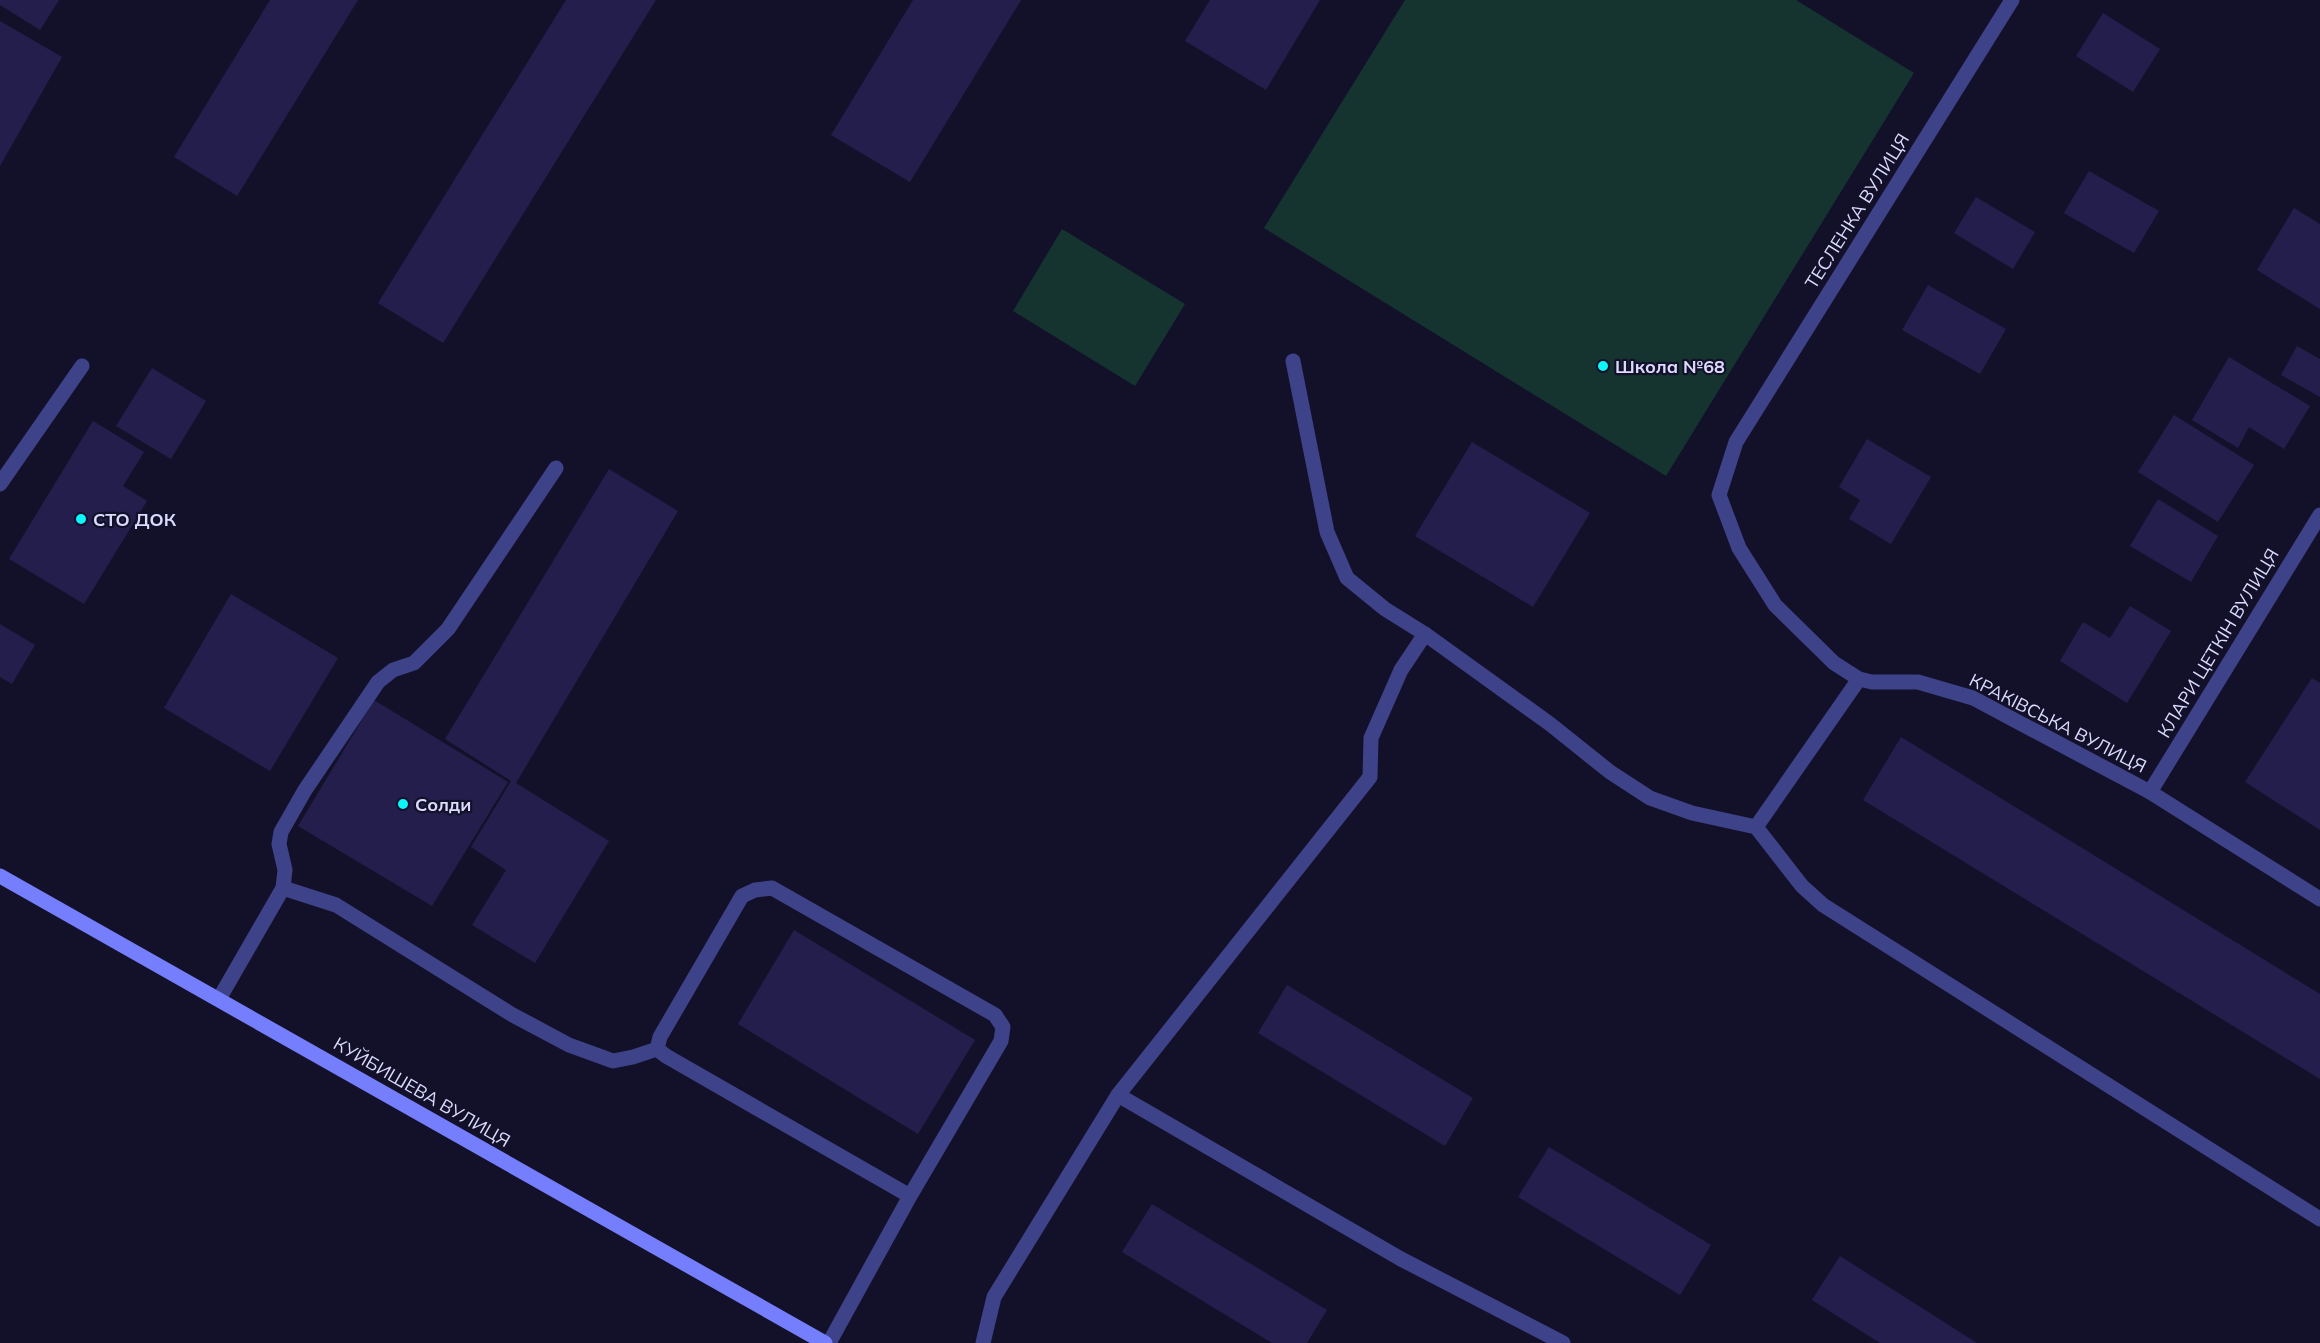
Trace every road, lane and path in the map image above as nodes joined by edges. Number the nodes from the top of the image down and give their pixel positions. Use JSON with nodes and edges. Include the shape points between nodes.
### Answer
{"nodes":[{"id":1,"x":2012,"y":0,"type":"edge"},
{"id":2,"x":1293,"y":361,"type":"dead end"},
{"id":3,"x":82,"y":366,"type":"dead end"},
{"id":4,"x":1736,"y":442,"type":"joint"},
{"id":5,"x":556,"y":468,"type":"dead end"},
{"id":6,"x":0,"y":484,"type":"edge"},
{"id":7,"x":2320,"y":515,"type":"edge"},
{"id":8,"x":1425,"y":634,"type":"junction"},
{"id":9,"x":1858,"y":679,"type":"junction"},
{"id":10,"x":2150,"y":792,"type":"junction"},
{"id":11,"x":1756,"y":827,"type":"junction"},
{"id":12,"x":0,"y":876,"type":"edge"},
{"id":13,"x":283,"y":888,"type":"junction"},
{"id":14,"x":2320,"y":899,"type":"edge"},
{"id":15,"x":219,"y":999,"type":"junction"},
{"id":16,"x":657,"y":1049,"type":"junction"},
{"id":17,"x":1118,"y":1095,"type":"junction"},
{"id":18,"x":910,"y":1196,"type":"junction"},
{"id":19,"x":2320,"y":1219,"type":"edge"},
{"id":20,"x":827,"y":1343,"type":"edge"},
{"id":21,"x":983,"y":1343,"type":"edge"},
{"id":22,"x":1563,"y":1343,"type":"edge"}],
"edges":[{"from":1,"to":4,"type":"street","name":"ТЕСЛЕНКА ВУЛИЦЯ"},
{"from":2,"to":8,"type":"street","via":[[1327,532],[1347,578],[1385,609]]},
{"from":3,"to":6,"type":"street"},
{"from":4,"to":9,"type":"street","name":"КРАКІВСЬКА ВУЛИЦЯ","via":[[1719,495],[1739,548],[1775,605],[1834,663]]},
{"from":5,"to":13,"type":"street","via":[[448,629],[414,663],[393,670],[378,682],[305,790],[281,832]]},
{"from":7,"to":10,"type":"street","name":"КЛАРИ ЦЕТКІН ВУЛИЦЯ"},
{"from":8,"to":11,"type":"street","via":[[1650,798],[1692,813]]},
{"from":8,"to":17,"type":"street","via":[[1401,670],[1371,738],[1370,777]]},
{"from":9,"to":10,"type":"street","name":"КРАКІВСЬКА ВУЛИЦЯ","via":[[1917,681],[1973,698]]},
{"from":9,"to":11,"type":"street"},
{"from":10,"to":14,"type":"street","name":"КРАКІВСЬКА ВУЛИЦЯ"},
{"from":11,"to":19,"type":"street","via":[[1802,886],[1823,905]]},
{"from":12,"to":15,"type":"main road","name":"КУЙБИШЕВА ВУЛИЦЯ"},
{"from":13,"to":15,"type":"street"},
{"from":13,"to":16,"type":"street","via":[[336,904],[511,1014],[570,1045],[613,1061]]},
{"from":15,"to":20,"type":"main road","name":"КУЙБИШЕВА ВУЛИЦЯ"},
{"from":16,"to":18,"type":"street"},
{"from":16,"to":18,"type":"street","via":[[660,1037],[741,896],[755,890],[772,888],[984,1009],[1003,1027],[1001,1041]]},
{"from":17,"to":21,"type":"street","via":[[994,1298]]},
{"from":17,"to":22,"type":"street","via":[[1401,1259]]},
{"from":18,"to":20,"type":"street"}]}
